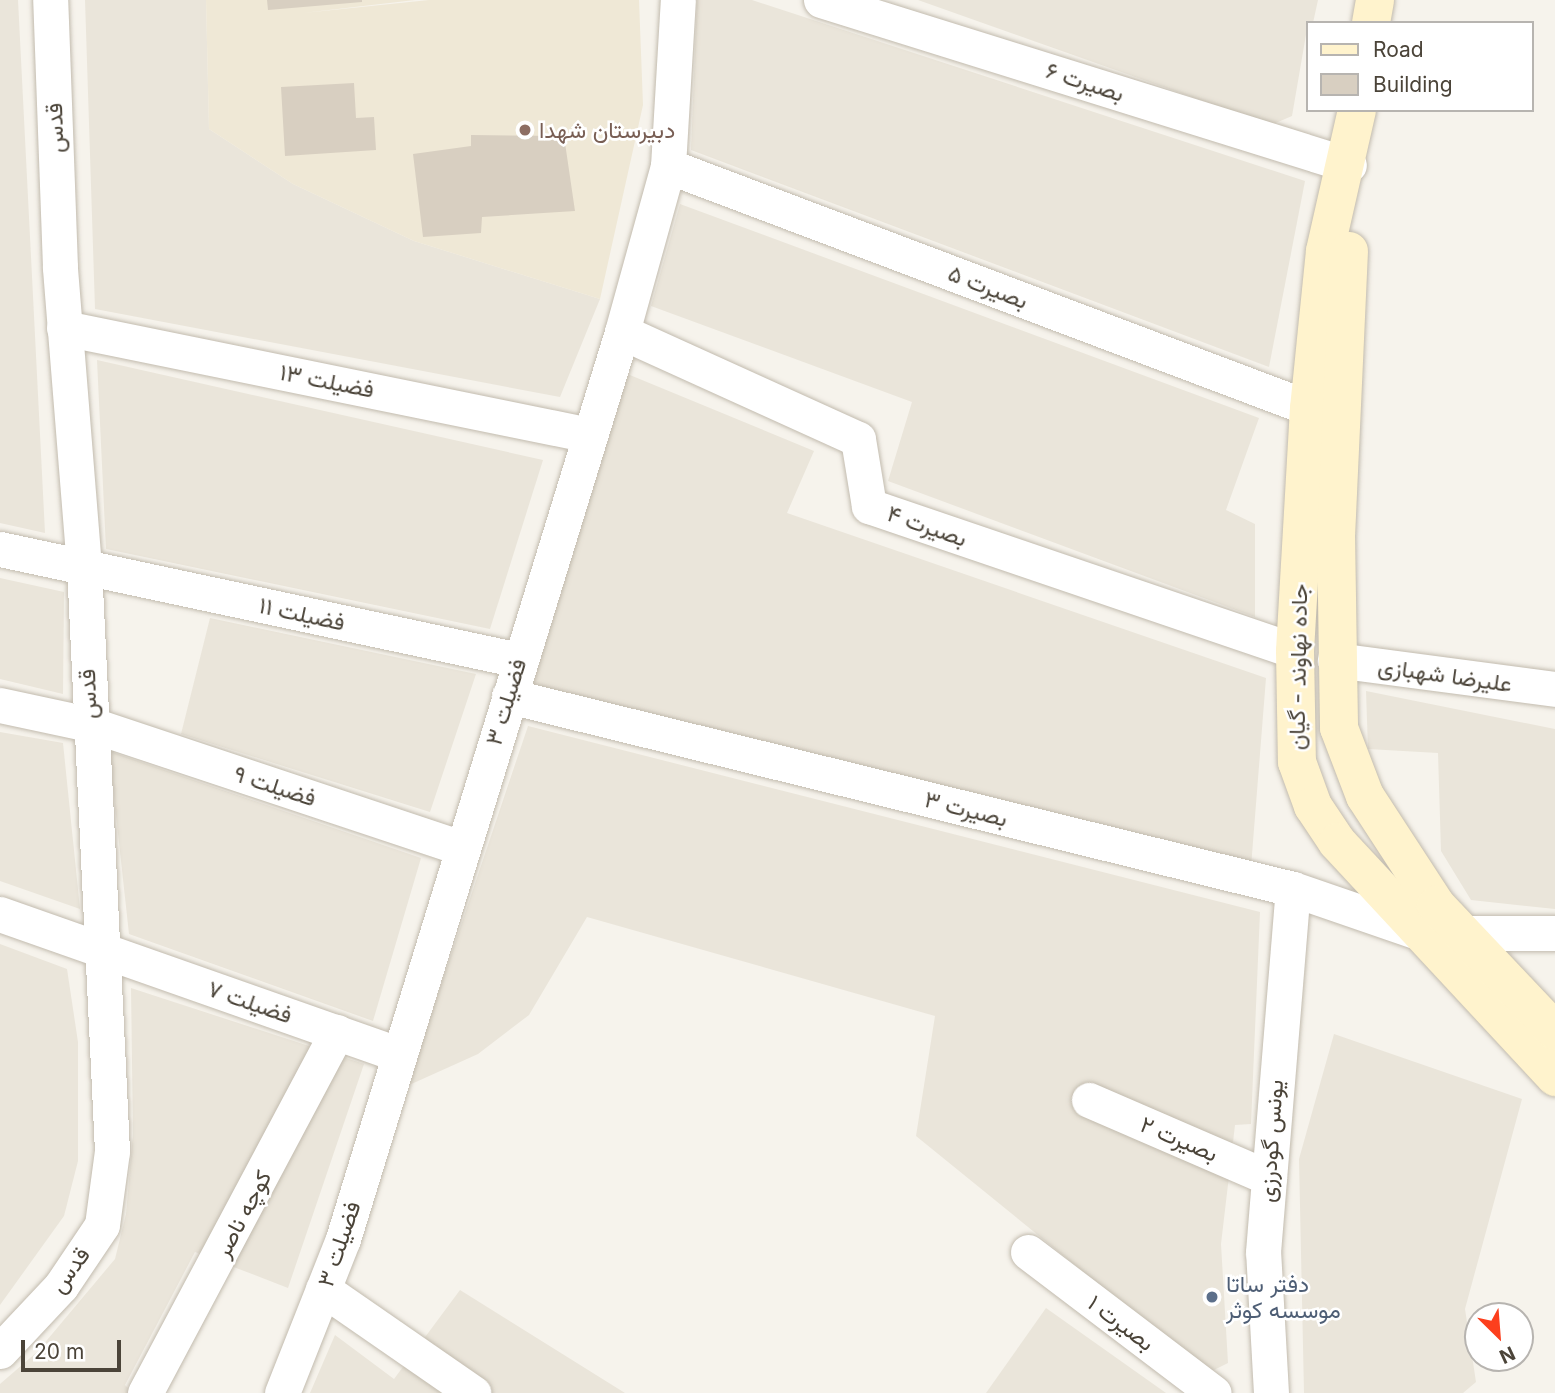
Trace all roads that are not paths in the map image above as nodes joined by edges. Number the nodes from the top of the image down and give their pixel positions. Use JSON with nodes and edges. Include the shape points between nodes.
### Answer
{"nodes":[{"id":1,"x":50,"y":0,"type":"edge"},
{"id":2,"x":678,"y":0,"type":"edge"},
{"id":3,"x":821,"y":0,"type":"edge"},
{"id":4,"x":1375,"y":0,"type":"edge"},
{"id":5,"x":1371,"y":21,"type":"edge"},
{"id":6,"x":1357,"y":112,"type":"edge"},
{"id":7,"x":1349,"y":165,"type":"junction"},
{"id":8,"x":668,"y":166,"type":"junction"},
{"id":9,"x":64,"y":328,"type":"junction"},
{"id":10,"x":622,"y":332,"type":"junction"},
{"id":11,"x":1309,"y":408,"type":"junction"},
{"id":12,"x":590,"y":435,"type":"junction"},
{"id":13,"x":0,"y":549,"type":"edge"},
{"id":14,"x":84,"y":567,"type":"junction"},
{"id":15,"x":1295,"y":651,"type":"junction"},
{"id":16,"x":519,"y":660,"type":"junction"},
{"id":17,"x":1335,"y":660,"type":"junction"},
{"id":18,"x":1555,"y":690,"type":"edge"},
{"id":19,"x":509,"y":696,"type":"junction"},
{"id":20,"x":0,"y":705,"type":"edge"},
{"id":21,"x":89,"y":724,"type":"junction"},
{"id":22,"x":461,"y":848,"type":"junction"},
{"id":23,"x":1293,"y":889,"type":"junction"},
{"id":24,"x":0,"y":914,"type":"edge"},
{"id":25,"x":1458,"y":930,"type":"junction"},
{"id":26,"x":1421,"y":933,"type":"junction"},
{"id":27,"x":1555,"y":933,"type":"edge"},
{"id":28,"x":103,"y":952,"type":"junction"},
{"id":29,"x":1555,"y":1031,"type":"edge"},
{"id":30,"x":337,"y":1032,"type":"junction"},
{"id":31,"x":398,"y":1054,"type":"junction"},
{"id":32,"x":1555,"y":1077,"type":"edge"},
{"id":33,"x":1089,"y":1100,"type":"dead end"},
{"id":34,"x":1269,"y":1178,"type":"junction"},
{"id":35,"x":1028,"y":1252,"type":"dead end"},
{"id":36,"x":324,"y":1289,"type":"junction"},
{"id":37,"x":0,"y":1350,"type":"edge"},
{"id":38,"x":145,"y":1393,"type":"edge"},
{"id":39,"x":282,"y":1393,"type":"edge"},
{"id":40,"x":472,"y":1393,"type":"edge"},
{"id":41,"x":1214,"y":1393,"type":"edge"},
{"id":42,"x":1271,"y":1393,"type":"edge"}],
"edges":[{"from":1,"to":9,"type":"street","name":"قدس"},
{"from":2,"to":8,"type":"street","name":"فضیلت ۳"},
{"from":3,"to":7,"type":"street","name":"بصیرت ۶"},
{"from":4,"to":5,"type":"main road"},
{"from":6,"to":7,"type":"main road","name":"جاده نهاوند - گیان"},
{"from":7,"to":11,"type":"main road","name":"جاده نهاوند - گیان","via":[[1325,251]]},
{"from":7,"to":17,"type":"main road","name":"جاده نهاوند - گیان"},
{"from":8,"to":10,"type":"street","name":"فضیلت ۳"},
{"from":8,"to":11,"type":"street","name":"بصیرت ۵"},
{"from":9,"to":12,"type":"street","name":"فضیلت ۱۳"},
{"from":9,"to":14,"type":"street","name":"قدس"},
{"from":10,"to":12,"type":"street","name":"فضیلت ۳"},
{"from":10,"to":15,"type":"street","name":"بصیرت ۴","via":[[858,439],[869,506]]},
{"from":11,"to":15,"type":"main road","name":"جاده نهاوند - گیان"},
{"from":12,"to":16,"type":"street","name":"فضیلت ۳"},
{"from":13,"to":14,"type":"street","name":"فضیلت ۱۱"},
{"from":14,"to":16,"type":"street","name":"فضیلت ۱۱"},
{"from":14,"to":21,"type":"street","name":"قدس"},
{"from":15,"to":26,"type":"main road","name":"جاده نهاوند - گیان","via":[[1296,742],[1303,786],[1337,842]]},
{"from":16,"to":19,"type":"street","name":"فضیلت ۳"},
{"from":17,"to":18,"type":"street","name":"علیرضا شهبازی"},
{"from":17,"to":25,"type":"main road","name":"جاده نهاوند - گیان","via":[[1339,728],[1352,769],[1380,823]]},
{"from":19,"to":22,"type":"street","name":"فضیلت ۳"},
{"from":19,"to":23,"type":"street","name":"بصیرت ۳"},
{"from":20,"to":21,"type":"street","name":"فضیلت ۹"},
{"from":21,"to":22,"type":"street","name":"فضیلت ۹"},
{"from":21,"to":28,"type":"street","name":"قدس"},
{"from":22,"to":31,"type":"street","name":"فضیلت ۳"},
{"from":23,"to":26,"type":"street","name":"بصیرت ۳"},
{"from":23,"to":34,"type":"street","name":"یونس گودرزی"},
{"from":24,"to":28,"type":"street","name":"فضیلت ۷"},
{"from":25,"to":26,"type":"street"},
{"from":25,"to":27,"type":"street"},
{"from":25,"to":29,"type":"main road","name":"جاده نهاوند - گیان"},
{"from":26,"to":32,"type":"main road","name":"جاده نهاوند - گیان"},
{"from":28,"to":30,"type":"street","name":"فضیلت ۷"},
{"from":28,"to":37,"type":"street","name":"قدس","via":[[112,1151],[102,1225],[61,1286]]},
{"from":30,"to":31,"type":"street","name":"فضیلت ۷"},
{"from":30,"to":38,"type":"street","name":"کوچه ناصر"},
{"from":31,"to":36,"type":"street","name":"فضیلت ۳"},
{"from":33,"to":34,"type":"street","name":"بصیرت ۲"},
{"from":34,"to":42,"type":"street","name":"یونس گودرزی","via":[[1263,1252]]},
{"from":35,"to":41,"type":"street","name":"بصیرت ۱"},
{"from":36,"to":39,"type":"street","name":"فضیلت ۳"},
{"from":36,"to":40,"type":"street"}]}
